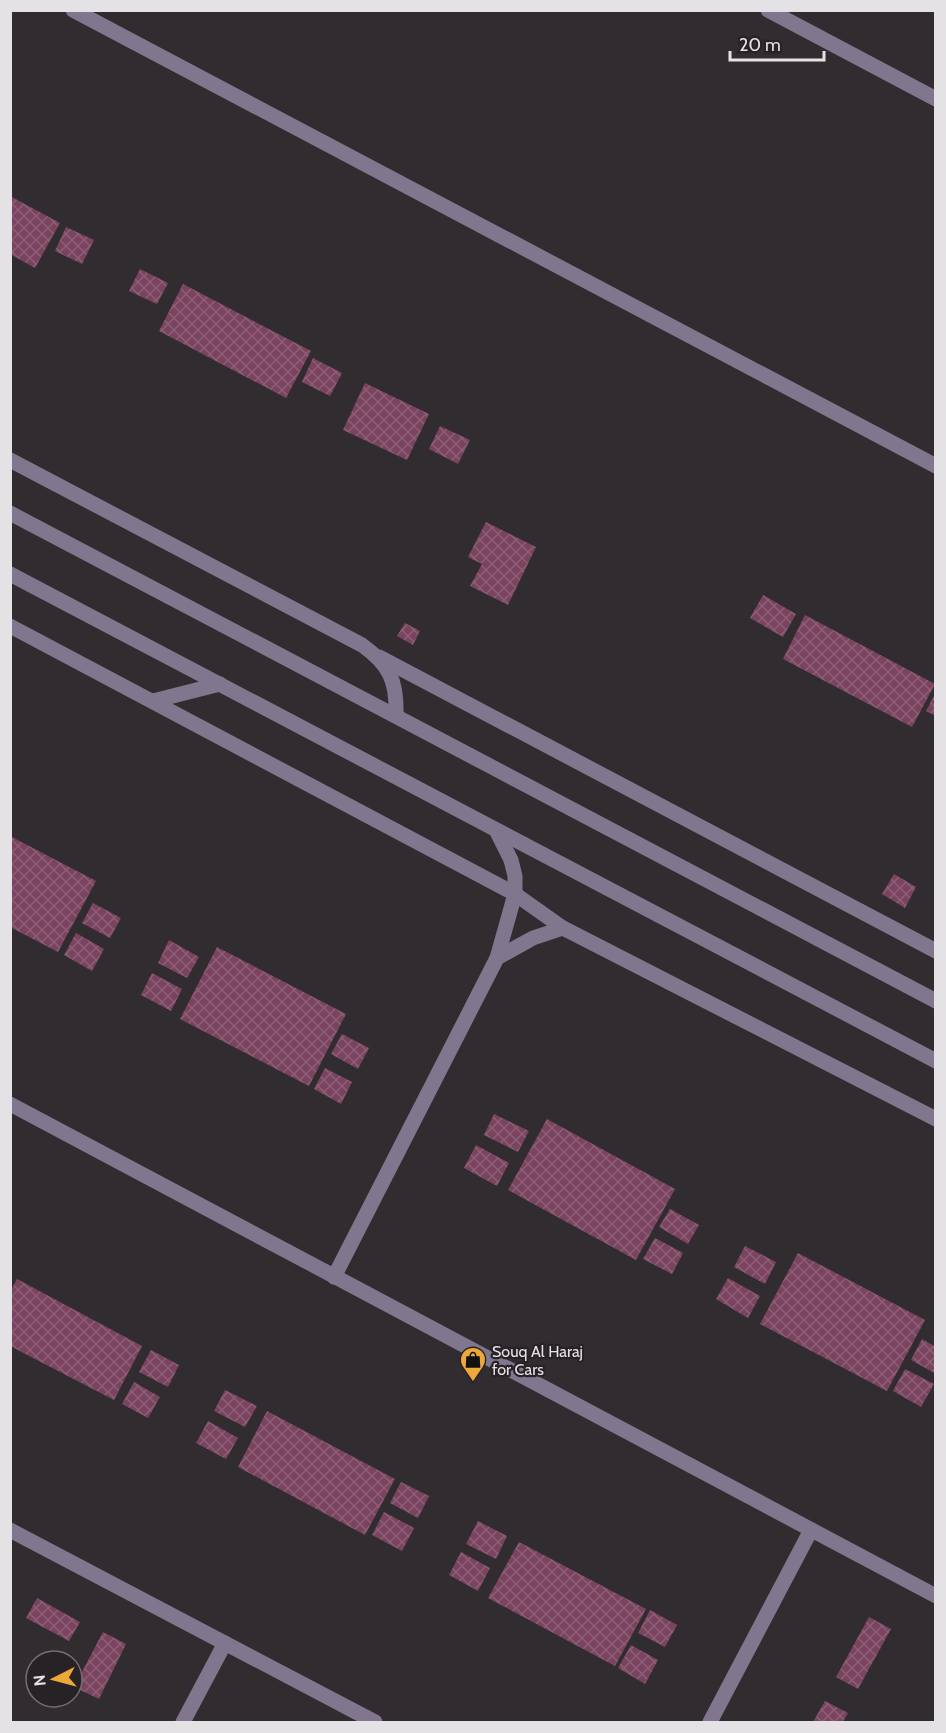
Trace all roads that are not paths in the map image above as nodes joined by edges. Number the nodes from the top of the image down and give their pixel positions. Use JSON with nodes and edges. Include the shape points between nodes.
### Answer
{"nodes":[{"id":1,"x":73,"y":10,"type":"edge"},
{"id":2,"x":768,"y":10,"type":"edge"},
{"id":3,"x":936,"y":99,"type":"edge"},
{"id":4,"x":10,"y":460,"type":"edge"},
{"id":5,"x":936,"y":466,"type":"edge"},
{"id":6,"x":10,"y":513,"type":"edge"},
{"id":7,"x":10,"y":574,"type":"edge"},
{"id":8,"x":10,"y":626,"type":"edge"},
{"id":9,"x":379,"y":657,"type":"junction"},
{"id":10,"x":220,"y":684,"type":"junction"},
{"id":11,"x":153,"y":701,"type":"junction"},
{"id":12,"x":396,"y":716,"type":"junction"},
{"id":13,"x":496,"y":830,"type":"junction"},
{"id":14,"x":515,"y":894,"type":"junction"},
{"id":15,"x":562,"y":928,"type":"junction"},
{"id":16,"x":936,"y":951,"type":"edge"},
{"id":17,"x":497,"y":958,"type":"junction"},
{"id":18,"x":936,"y":1001,"type":"edge"},
{"id":19,"x":936,"y":1061,"type":"edge"},
{"id":20,"x":10,"y":1104,"type":"edge"},
{"id":21,"x":936,"y":1119,"type":"edge"},
{"id":22,"x":333,"y":1276,"type":"junction"},
{"id":23,"x":10,"y":1530,"type":"edge"},
{"id":24,"x":811,"y":1530,"type":"junction"},
{"id":25,"x":936,"y":1596,"type":"edge"},
{"id":26,"x":225,"y":1643,"type":"junction"},
{"id":27,"x":183,"y":1722,"type":"edge"},
{"id":28,"x":375,"y":1722,"type":"edge"},
{"id":29,"x":710,"y":1722,"type":"edge"}],
"edges":[{"from":1,"to":5,"type":"street"},
{"from":2,"to":3,"type":"street"},
{"from":4,"to":9,"type":"street"},
{"from":6,"to":12,"type":"street"},
{"from":7,"to":10,"type":"street"},
{"from":8,"to":11,"type":"street"},
{"from":9,"to":12,"type":"street","via":[[391,674]]},
{"from":9,"to":16,"type":"street"},
{"from":10,"to":11,"type":"street"},
{"from":10,"to":13,"type":"street"},
{"from":11,"to":14,"type":"street"},
{"from":12,"to":18,"type":"street"},
{"from":13,"to":14,"type":"street","via":[[511,860]]},
{"from":13,"to":19,"type":"street"},
{"from":14,"to":15,"type":"street"},
{"from":14,"to":17,"type":"street"},
{"from":15,"to":17,"type":"street","via":[[533,938]]},
{"from":15,"to":21,"type":"street"},
{"from":17,"to":22,"type":"street"},
{"from":20,"to":22,"type":"street"},
{"from":22,"to":24,"type":"street"},
{"from":23,"to":26,"type":"street"},
{"from":24,"to":25,"type":"street"},
{"from":24,"to":29,"type":"street"},
{"from":26,"to":27,"type":"street"},
{"from":26,"to":28,"type":"street"}]}
